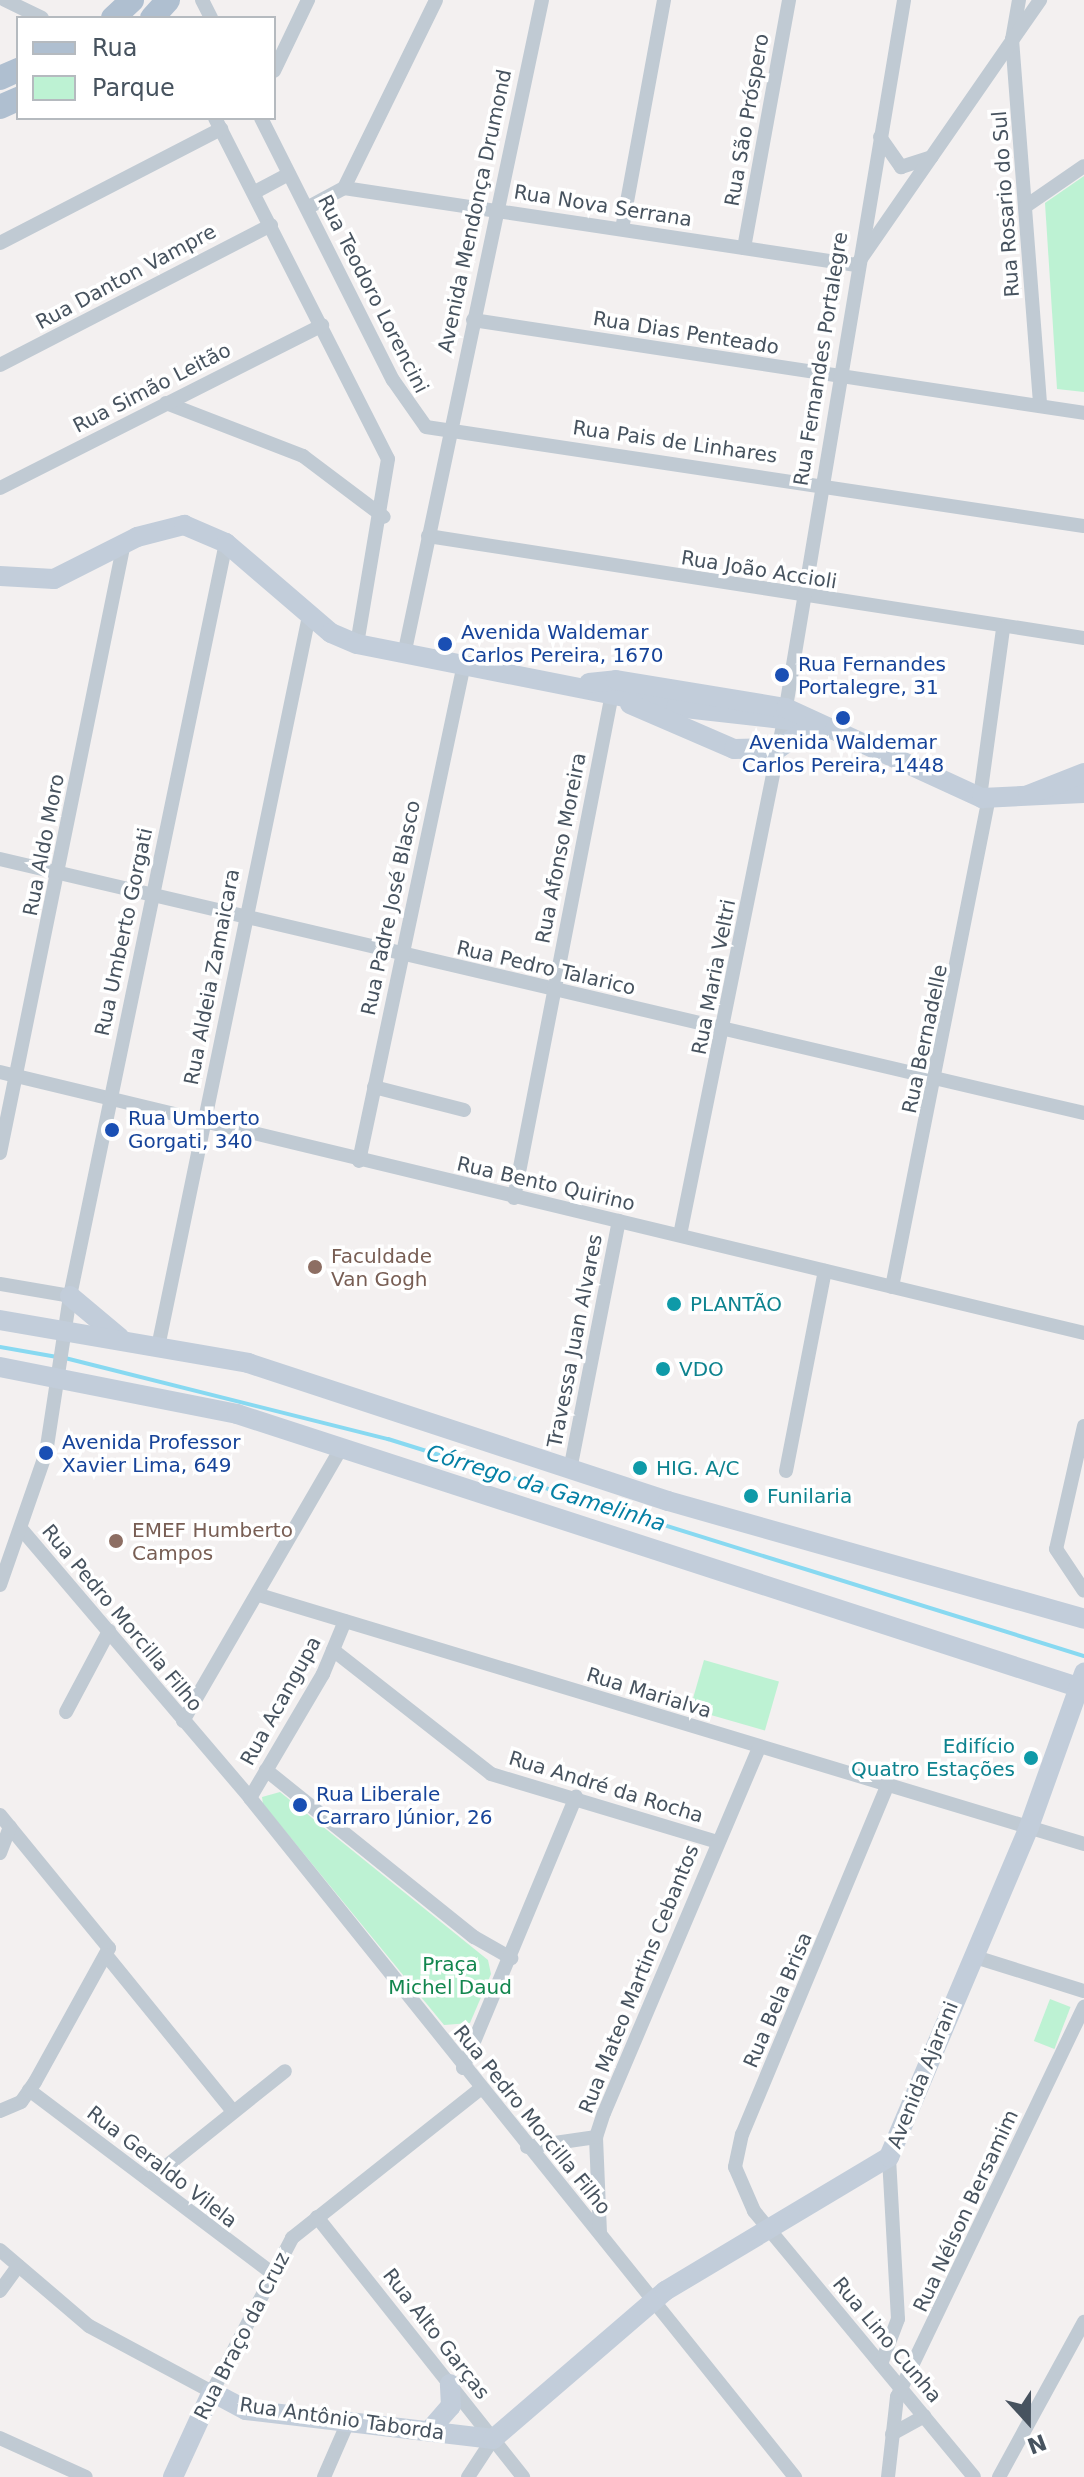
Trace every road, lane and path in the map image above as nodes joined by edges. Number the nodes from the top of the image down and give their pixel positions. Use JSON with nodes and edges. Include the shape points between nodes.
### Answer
{"nodes":[{"id":1,"x":5,"y":0,"type":"edge"},
{"id":2,"x":132,"y":0,"type":"edge"},
{"id":3,"x":308,"y":0,"type":"edge"},
{"id":4,"x":436,"y":0,"type":"edge"},
{"id":5,"x":542,"y":0,"type":"edge"},
{"id":6,"x":664,"y":0,"type":"edge"},
{"id":7,"x":789,"y":0,"type":"edge"},
{"id":8,"x":904,"y":0,"type":"edge"},
{"id":9,"x":1019,"y":0,"type":"edge"},
{"id":10,"x":1040,"y":0,"type":"edge"},
{"id":11,"x":38,"y":16,"type":"edge"},
{"id":12,"x":115,"y":16,"type":"edge"},
{"id":13,"x":1012,"y":39,"type":"junction"},
{"id":14,"x":276,"y":67,"type":"edge"},
{"id":15,"x":262,"y":120,"type":"edge"},
{"id":16,"x":218,"y":124,"type":"edge"},
{"id":17,"x":879,"y":135,"type":"junction"},
{"id":18,"x":935,"y":154,"type":"junction"},
{"id":19,"x":1084,"y":166,"type":"edge"},
{"id":20,"x":289,"y":174,"type":"junction"},
{"id":21,"x":344,"y":188,"type":"junction"},
{"id":22,"x":255,"y":192,"type":"junction"},
{"id":23,"x":1026,"y":206,"type":"junction"},
{"id":24,"x":307,"y":208,"type":"junction"},
{"id":25,"x":495,"y":210,"type":"junction"},
{"id":26,"x":863,"y":217,"type":"junction"},
{"id":27,"x":271,"y":225,"type":"junction"},
{"id":28,"x":887,"y":225,"type":"junction"},
{"id":29,"x":622,"y":229,"type":"junction"},
{"id":30,"x":0,"y":243,"type":"edge"},
{"id":31,"x":744,"y":248,"type":"junction"},
{"id":32,"x":856,"y":265,"type":"junction"},
{"id":33,"x":473,"y":320,"type":"junction"},
{"id":34,"x":322,"y":325,"type":"junction"},
{"id":35,"x":0,"y":365,"type":"edge"},
{"id":36,"x":838,"y":376,"type":"junction"},
{"id":37,"x":166,"y":403,"type":"junction"},
{"id":38,"x":1040,"y":406,"type":"junction"},
{"id":39,"x":1084,"y":413,"type":"edge"},
{"id":40,"x":450,"y":430,"type":"junction"},
{"id":41,"x":822,"y":485,"type":"junction"},
{"id":42,"x":0,"y":488,"type":"edge"},
{"id":43,"x":384,"y":517,"type":"junction"},
{"id":44,"x":1084,"y":526,"type":"edge"},
{"id":45,"x":428,"y":536,"type":"junction"},
{"id":46,"x":124,"y":543,"type":"junction"},
{"id":47,"x":226,"y":543,"type":"junction"},
{"id":48,"x":0,"y":576,"type":"edge"},
{"id":49,"x":803,"y":598,"type":"junction"},
{"id":50,"x":309,"y":616,"type":"junction"},
{"id":51,"x":1003,"y":629,"type":"junction"},
{"id":52,"x":1084,"y":638,"type":"edge"},
{"id":53,"x":357,"y":644,"type":"junction"},
{"id":54,"x":404,"y":655,"type":"junction"},
{"id":55,"x":464,"y":664,"type":"junction"},
{"id":56,"x":585,"y":684,"type":"junction"},
{"id":57,"x":612,"y":694,"type":"junction"},
{"id":58,"x":785,"y":716,"type":"junction"},
{"id":59,"x":816,"y":723,"type":"junction"},
{"id":60,"x":779,"y":748,"type":"junction"},
{"id":61,"x":1084,"y":773,"type":"edge"},
{"id":62,"x":1084,"y":793,"type":"edge"},
{"id":63,"x":1025,"y":797,"type":"junction"},
{"id":64,"x":984,"y":798,"type":"junction"},
{"id":65,"x":0,"y":859,"type":"edge"},
{"id":66,"x":59,"y":874,"type":"junction"},
{"id":67,"x":152,"y":895,"type":"junction"},
{"id":68,"x":245,"y":916,"type":"junction"},
{"id":69,"x":401,"y":954,"type":"junction"},
{"id":70,"x":553,"y":990,"type":"junction"},
{"id":71,"x":724,"y":1030,"type":"junction"},
{"id":72,"x":0,"y":1072,"type":"edge"},
{"id":73,"x":18,"y":1076,"type":"junction"},
{"id":74,"x":937,"y":1080,"type":"junction"},
{"id":75,"x":374,"y":1087,"type":"junction"},
{"id":76,"x":110,"y":1099,"type":"junction"},
{"id":77,"x":464,"y":1110,"type":"dead end"},
{"id":78,"x":1084,"y":1113,"type":"edge"},
{"id":79,"x":203,"y":1123,"type":"junction"},
{"id":80,"x":0,"y":1153,"type":"edge"},
{"id":81,"x":359,"y":1161,"type":"junction"},
{"id":82,"x":514,"y":1198,"type":"junction"},
{"id":83,"x":619,"y":1221,"type":"junction"},
{"id":84,"x":680,"y":1235,"type":"junction"},
{"id":85,"x":825,"y":1271,"type":"junction"},
{"id":86,"x":0,"y":1284,"type":"edge"},
{"id":87,"x":892,"y":1287,"type":"junction"},
{"id":88,"x":70,"y":1296,"type":"junction"},
{"id":89,"x":0,"y":1320,"type":"edge"},
{"id":90,"x":1084,"y":1333,"type":"edge"},
{"id":91,"x":65,"y":1335,"type":"junction"},
{"id":92,"x":123,"y":1341,"type":"junction"},
{"id":93,"x":158,"y":1347,"type":"junction"},
{"id":94,"x":0,"y":1367,"type":"edge"},
{"id":95,"x":61,"y":1371,"type":"junction"},
{"id":96,"x":1084,"y":1426,"type":"edge"},
{"id":97,"x":341,"y":1448,"type":"junction"},
{"id":98,"x":1080,"y":1456,"type":"edge"},
{"id":99,"x":570,"y":1470,"type":"junction"},
{"id":100,"x":786,"y":1471,"type":"dead end"},
{"id":101,"x":23,"y":1531,"type":"junction"},
{"id":102,"x":0,"y":1585,"type":"edge"},
{"id":103,"x":1084,"y":1591,"type":"edge"},
{"id":104,"x":259,"y":1595,"type":"junction"},
{"id":105,"x":1084,"y":1619,"type":"edge"},
{"id":106,"x":345,"y":1621,"type":"junction"},
{"id":107,"x":109,"y":1631,"type":"junction"},
{"id":108,"x":333,"y":1650,"type":"junction"},
{"id":109,"x":1082,"y":1683,"type":"edge"},
{"id":110,"x":66,"y":1712,"type":"dead end"},
{"id":111,"x":183,"y":1721,"type":"junction"},
{"id":112,"x":759,"y":1748,"type":"junction"},
{"id":113,"x":266,"y":1770,"type":"junction"},
{"id":114,"x":888,"y":1784,"type":"junction"},
{"id":115,"x":576,"y":1797,"type":"junction"},
{"id":116,"x":250,"y":1798,"type":"junction"},
{"id":117,"x":0,"y":1815,"type":"edge"},
{"id":118,"x":10,"y":1827,"type":"junction"},
{"id":119,"x":1029,"y":1827,"type":"junction"},
{"id":120,"x":718,"y":1842,"type":"junction"},
{"id":121,"x":1084,"y":1844,"type":"edge"},
{"id":122,"x":0,"y":1853,"type":"edge"},
{"id":123,"x":107,"y":1951,"type":"junction"},
{"id":124,"x":972,"y":1956,"type":"junction"},
{"id":125,"x":511,"y":1958,"type":"junction"},
{"id":126,"x":1084,"y":1991,"type":"edge"},
{"id":127,"x":1084,"y":2007,"type":"edge"},
{"id":128,"x":463,"y":2068,"type":"junction"},
{"id":129,"x":285,"y":2071,"type":"dead end"},
{"id":130,"x":480,"y":2089,"type":"junction"},
{"id":131,"x":29,"y":2090,"type":"junction"},
{"id":132,"x":0,"y":2111,"type":"edge"},
{"id":133,"x":233,"y":2111,"type":"junction"},
{"id":134,"x":596,"y":2137,"type":"junction"},
{"id":135,"x":527,"y":2147,"type":"junction"},
{"id":136,"x":889,"y":2157,"type":"junction"},
{"id":137,"x":149,"y":2180,"type":"junction"},
{"id":138,"x":317,"y":2217,"type":"junction"},
{"id":139,"x":768,"y":2228,"type":"junction"},
{"id":140,"x":600,"y":2234,"type":"junction"},
{"id":141,"x":0,"y":2250,"type":"edge"},
{"id":142,"x":18,"y":2266,"type":"junction"},
{"id":143,"x":273,"y":2274,"type":"junction"},
{"id":144,"x":0,"y":2291,"type":"edge"},
{"id":145,"x":652,"y":2301,"type":"junction"},
{"id":146,"x":1084,"y":2322,"type":"edge"},
{"id":147,"x":881,"y":2364,"type":"junction"},
{"id":148,"x":450,"y":2384,"type":"junction"},
{"id":149,"x":902,"y":2389,"type":"junction"},
{"id":150,"x":212,"y":2392,"type":"junction"},
{"id":151,"x":924,"y":2416,"type":"junction"},
{"id":152,"x":348,"y":2422,"type":"junction"},
{"id":153,"x":429,"y":2431,"type":"junction"},
{"id":154,"x":892,"y":2434,"type":"junction"},
{"id":155,"x":0,"y":2438,"type":"edge"},
{"id":156,"x":493,"y":2439,"type":"junction"},
{"id":157,"x":86,"y":2477,"type":"edge"},
{"id":158,"x":173,"y":2477,"type":"edge"},
{"id":159,"x":324,"y":2477,"type":"edge"},
{"id":160,"x":468,"y":2477,"type":"edge"},
{"id":161,"x":523,"y":2477,"type":"edge"},
{"id":162,"x":795,"y":2477,"type":"edge"},
{"id":163,"x":888,"y":2477,"type":"edge"},
{"id":164,"x":974,"y":2477,"type":"edge"},
{"id":165,"x":999,"y":2477,"type":"edge"}],
"edges":[{"from":1,"to":11,"type":"street"},
{"from":2,"to":12,"type":"main road"},
{"from":3,"to":14,"type":"street"},
{"from":4,"to":21,"type":"street"},
{"from":5,"to":25,"type":"street","name":"Avenida Mendonça Drumond"},
{"from":6,"to":29,"type":"street"},
{"from":7,"to":31,"type":"street","name":"Rua São Próspero"},
{"from":8,"to":17,"type":"street","name":"Rua Fernandes Portalegre"},
{"from":9,"to":13,"type":"street","name":"Rua Rosario do Sul"},
{"from":10,"to":13,"type":"street"},
{"from":13,"to":18,"type":"street"},
{"from":13,"to":23,"type":"street","name":"Rua Rosario do Sul"},
{"from":15,"to":20,"type":"street","name":"Rua Teodoro Lorencini"},
{"from":16,"to":22,"type":"street"},
{"from":16,"to":30,"type":"street"},
{"from":17,"to":18,"type":"street","via":[[886,155],[901,167]]},
{"from":17,"to":26,"type":"street","name":"Rua Fernandes Portalegre"},
{"from":18,"to":28,"type":"street"},
{"from":19,"to":23,"type":"street"},
{"from":20,"to":22,"type":"street"},
{"from":20,"to":24,"type":"street","name":"Rua Teodoro Lorencini"},
{"from":21,"to":24,"type":"street"},
{"from":21,"to":25,"type":"street","name":"Rua Nova Serrana"},
{"from":22,"to":27,"type":"street"},
{"from":23,"to":38,"type":"street","name":"Rua Rosario do Sul"},
{"from":24,"to":40,"type":"street","name":"Rua Teodoro Lorencini","via":[[413,418]]},
{"from":25,"to":29,"type":"street","name":"Rua Nova Serrana"},
{"from":25,"to":33,"type":"street","name":"Avenida Mendonça Drumond"},
{"from":26,"to":28,"type":"street","via":[[874,229]]},
{"from":26,"to":32,"type":"street","name":"Rua Fernandes Portalegre"},
{"from":27,"to":34,"type":"street"},
{"from":27,"to":35,"type":"street","name":"Rua Danton Vampre"},
{"from":28,"to":32,"type":"street"},
{"from":29,"to":31,"type":"street","name":"Rua Nova Serrana"},
{"from":31,"to":32,"type":"street","name":"Rua Nova Serrana"},
{"from":32,"to":36,"type":"street","name":"Rua Fernandes Portalegre"},
{"from":33,"to":36,"type":"street","name":"Rua Dias Penteado"},
{"from":33,"to":40,"type":"street","name":"Avenida Mendonça Drumond"},
{"from":34,"to":37,"type":"street","name":"Rua Simão Leitão"},
{"from":34,"to":43,"type":"street","via":[[388,459]]},
{"from":36,"to":38,"type":"street","name":"Rua Dias Penteado"},
{"from":36,"to":41,"type":"street","name":"Rua Fernandes Portalegre"},
{"from":37,"to":42,"type":"street","name":"Rua Simão Leitão"},
{"from":37,"to":43,"type":"street","via":[[303,456]]},
{"from":38,"to":39,"type":"street","name":"Rua Dias Penteado"},
{"from":40,"to":41,"type":"street","name":"Rua Pais de Linhares"},
{"from":40,"to":45,"type":"street"},
{"from":41,"to":44,"type":"street","name":"Rua Pais de Linhares"},
{"from":41,"to":49,"type":"street","name":"Rua Fernandes Portalegre"},
{"from":43,"to":53,"type":"street"},
{"from":45,"to":49,"type":"street","name":"Rua João Accioli"},
{"from":45,"to":54,"type":"street"},
{"from":46,"to":47,"type":"street","via":[[184,525]]},
{"from":46,"to":48,"type":"street","via":[[54,579]]},
{"from":46,"to":66,"type":"street","name":"Rua Aldo Moro"},
{"from":47,"to":50,"type":"street"},
{"from":47,"to":67,"type":"street","name":"Rua Umberto Gorgati"},
{"from":49,"to":51,"type":"street","name":"Rua João Accioli"},
{"from":49,"to":58,"type":"street","name":"Rua Fernandes Portalegre"},
{"from":50,"to":53,"type":"street"},
{"from":50,"to":68,"type":"street","name":"Rua Aldeia Zamaicara"},
{"from":51,"to":52,"type":"street","name":"Rua João Accioli"},
{"from":51,"to":64,"type":"street","name":"Rua Bernadelle"},
{"from":53,"to":54,"type":"street"},
{"from":54,"to":55,"type":"street"},
{"from":55,"to":56,"type":"street"},
{"from":55,"to":69,"type":"street","name":"Rua Padre José Blasco"},
{"from":56,"to":57,"type":"street"},
{"from":56,"to":58,"type":"street","via":[[616,680]]},
{"from":57,"to":58,"type":"street"},
{"from":57,"to":60,"type":"street","via":[[708,742]]},
{"from":57,"to":70,"type":"street","name":"Rua Afonso Moreira"},
{"from":58,"to":59,"type":"street"},
{"from":58,"to":60,"type":"street","name":"Rua Maria Veltri"},
{"from":59,"to":60,"type":"street"},
{"from":59,"to":64,"type":"street"},
{"from":60,"to":71,"type":"street","name":"Rua Maria Veltri"},
{"from":61,"to":63,"type":"street"},
{"from":62,"to":63,"type":"street"},
{"from":63,"to":64,"type":"street"},
{"from":64,"to":74,"type":"street","name":"Rua Bernadelle"},
{"from":65,"to":66,"type":"street","name":"Rua Pedro Talarico"},
{"from":66,"to":67,"type":"street","name":"Rua Pedro Talarico"},
{"from":66,"to":73,"type":"street","name":"Rua Aldo Moro"},
{"from":67,"to":68,"type":"street","name":"Rua Pedro Talarico"},
{"from":67,"to":76,"type":"street","name":"Rua Umberto Gorgati"},
{"from":68,"to":69,"type":"street","name":"Rua Pedro Talarico"},
{"from":68,"to":79,"type":"street","name":"Rua Aldeia Zamaicara"},
{"from":69,"to":70,"type":"street","name":"Rua Pedro Talarico"},
{"from":69,"to":75,"type":"street","name":"Rua Padre José Blasco"},
{"from":70,"to":71,"type":"street","name":"Rua Pedro Talarico"},
{"from":70,"to":82,"type":"street","name":"Rua Afonso Moreira"},
{"from":71,"to":74,"type":"street","name":"Rua Pedro Talarico"},
{"from":71,"to":84,"type":"street","name":"Rua Maria Veltri"},
{"from":72,"to":73,"type":"street","name":"Rua Bento Quirino"},
{"from":73,"to":76,"type":"street","name":"Rua Bento Quirino"},
{"from":73,"to":80,"type":"street","name":"Rua Aldo Moro"},
{"from":74,"to":78,"type":"street","name":"Rua Pedro Talarico"},
{"from":74,"to":87,"type":"street","name":"Rua Bernadelle"},
{"from":75,"to":77,"type":"street"},
{"from":75,"to":81,"type":"street","name":"Rua Padre José Blasco"},
{"from":76,"to":79,"type":"street","name":"Rua Bento Quirino"},
{"from":76,"to":88,"type":"street","name":"Rua Umberto Gorgati"},
{"from":79,"to":81,"type":"street","name":"Rua Bento Quirino"},
{"from":79,"to":93,"type":"street","name":"Rua Aldeia Zamaicara"},
{"from":81,"to":82,"type":"street","name":"Rua Bento Quirino"},
{"from":82,"to":83,"type":"street","name":"Rua Bento Quirino"},
{"from":83,"to":84,"type":"street","name":"Rua Bento Quirino"},
{"from":83,"to":99,"type":"street","name":"Travessa Juan Alvares"},
{"from":84,"to":85,"type":"street","name":"Rua Bento Quirino"},
{"from":85,"to":87,"type":"street","name":"Rua Bento Quirino"},
{"from":85,"to":100,"type":"street"},
{"from":86,"to":88,"type":"street"},
{"from":87,"to":90,"type":"street","name":"Rua Bento Quirino"},
{"from":88,"to":91,"type":"street","name":"Rua Umberto Gorgati"},
{"from":88,"to":92,"type":"street"},
{"from":89,"to":91,"type":"street"},
{"from":91,"to":92,"type":"street"},
{"from":91,"to":95,"type":"street","name":"Rua Umberto Gorgati"},
{"from":92,"to":93,"type":"street"},
{"from":93,"to":99,"type":"street","via":[[248,1363]]},
{"from":94,"to":95,"type":"street"},
{"from":95,"to":97,"type":"street","via":[[222,1410]]},
{"from":95,"to":101,"type":"street","name":"Rua Umberto Gorgati"},
{"from":96,"to":98,"type":"street"},
{"from":97,"to":104,"type":"street"},
{"from":97,"to":109,"type":"street"},
{"from":98,"to":103,"type":"street","via":[[1056,1549]]},
{"from":99,"to":105,"type":"street"},
{"from":101,"to":102,"type":"street","name":"Rua Umberto Gorgati"},
{"from":101,"to":107,"type":"street","name":"Rua Pedro Morcilla Filho"},
{"from":104,"to":106,"type":"street","name":"Rua Marialva"},
{"from":104,"to":111,"type":"street"},
{"from":106,"to":108,"type":"street","name":"Rua Acangupa"},
{"from":106,"to":112,"type":"street","name":"Rua Marialva"},
{"from":107,"to":110,"type":"street"},
{"from":107,"to":111,"type":"street","name":"Rua Pedro Morcilla Filho"},
{"from":108,"to":113,"type":"street","name":"Rua Acangupa"},
{"from":108,"to":115,"type":"street","name":"Rua André da Rocha","via":[[482,1769]]},
{"from":109,"to":119,"type":"street","name":"Avenida Ajarani"},
{"from":111,"to":116,"type":"street","name":"Rua Pedro Morcilla Filho"},
{"from":112,"to":114,"type":"street","name":"Rua Marialva"},
{"from":112,"to":120,"type":"street","name":"Rua Mateo Martins Cebantos"},
{"from":113,"to":116,"type":"street","name":"Rua Acangupa"},
{"from":113,"to":125,"type":"street","via":[[474,1937]]},
{"from":114,"to":119,"type":"street","name":"Rua Marialva"},
{"from":114,"to":139,"type":"street","name":"Rua Bela Brisa","via":[[736,2149],[738,2183]]},
{"from":115,"to":120,"type":"street","name":"Rua André da Rocha"},
{"from":115,"to":125,"type":"street"},
{"from":116,"to":128,"type":"street","name":"Rua Pedro Morcilla Filho"},
{"from":117,"to":118,"type":"street"},
{"from":118,"to":122,"type":"street"},
{"from":118,"to":123,"type":"street"},
{"from":119,"to":121,"type":"street","name":"Rua Marialva"},
{"from":119,"to":124,"type":"street","name":"Avenida Ajarani"},
{"from":120,"to":134,"type":"street","name":"Rua Mateo Martins Cebantos"},
{"from":123,"to":131,"type":"street"},
{"from":123,"to":133,"type":"street"},
{"from":124,"to":126,"type":"street"},
{"from":124,"to":136,"type":"street","name":"Avenida Ajarani"},
{"from":125,"to":128,"type":"street"},
{"from":127,"to":149,"type":"street","name":"Rua Nélson Bersamim"},
{"from":128,"to":130,"type":"street","name":"Rua Pedro Morcilla Filho"},
{"from":129,"to":133,"type":"street"},
{"from":130,"to":135,"type":"street","name":"Rua Pedro Morcilla Filho"},
{"from":130,"to":138,"type":"street","name":"Rua Braço da Cruz"},
{"from":131,"to":132,"type":"street"},
{"from":131,"to":137,"type":"street","name":"Rua Geraldo Vilela"},
{"from":133,"to":137,"type":"street"},
{"from":134,"to":135,"type":"street"},
{"from":134,"to":140,"type":"street","name":"Rua Mateo Martins Cebantos"},
{"from":135,"to":140,"type":"street","name":"Rua Pedro Morcilla Filho"},
{"from":136,"to":139,"type":"street","name":"Avenida Ajarani"},
{"from":136,"to":147,"type":"street","via":[[898,2319]]},
{"from":137,"to":143,"type":"street","name":"Rua Geraldo Vilela"},
{"from":138,"to":143,"type":"street","name":"Rua Braço da Cruz","via":[[292,2238]]},
{"from":138,"to":148,"type":"street","name":"Rua Alto Garças"},
{"from":139,"to":145,"type":"street","name":"Avenida Ajarani"},
{"from":139,"to":147,"type":"street","name":"Rua Lino Cunha"},
{"from":140,"to":145,"type":"street","name":"Rua Pedro Morcilla Filho"},
{"from":141,"to":142,"type":"street","name":"Rua Antônio Taborda"},
{"from":142,"to":144,"type":"street"},
{"from":142,"to":150,"type":"street","name":"Rua Antônio Taborda","via":[[89,2326]]},
{"from":143,"to":150,"type":"street","name":"Rua Braço da Cruz"},
{"from":145,"to":156,"type":"street","name":"Avenida Ajarani"},
{"from":145,"to":162,"type":"street","name":"Rua Pedro Morcilla Filho"},
{"from":146,"to":165,"type":"street"},
{"from":147,"to":149,"type":"street","name":"Rua Lino Cunha"},
{"from":148,"to":153,"type":"street","via":[[451,2406]]},
{"from":148,"to":156,"type":"street","name":"Rua Alto Garças"},
{"from":149,"to":151,"type":"street","name":"Rua Lino Cunha"},
{"from":149,"to":154,"type":"street","name":"Rua Nélson Bersamim"},
{"from":150,"to":152,"type":"street","name":"Rua Antônio Taborda","via":[[246,2410]]},
{"from":150,"to":158,"type":"street","name":"Rua Braço da Cruz"},
{"from":151,"to":154,"type":"street"},
{"from":151,"to":164,"type":"street","name":"Rua Lino Cunha"},
{"from":152,"to":153,"type":"street","name":"Rua Antônio Taborda"},
{"from":152,"to":159,"type":"street"},
{"from":153,"to":156,"type":"street","name":"Rua Antônio Taborda"},
{"from":154,"to":163,"type":"street","name":"Rua Nélson Bersamim"},
{"from":155,"to":157,"type":"street"},
{"from":156,"to":160,"type":"street"},
{"from":156,"to":161,"type":"street","name":"Rua Alto Garças"}]}
